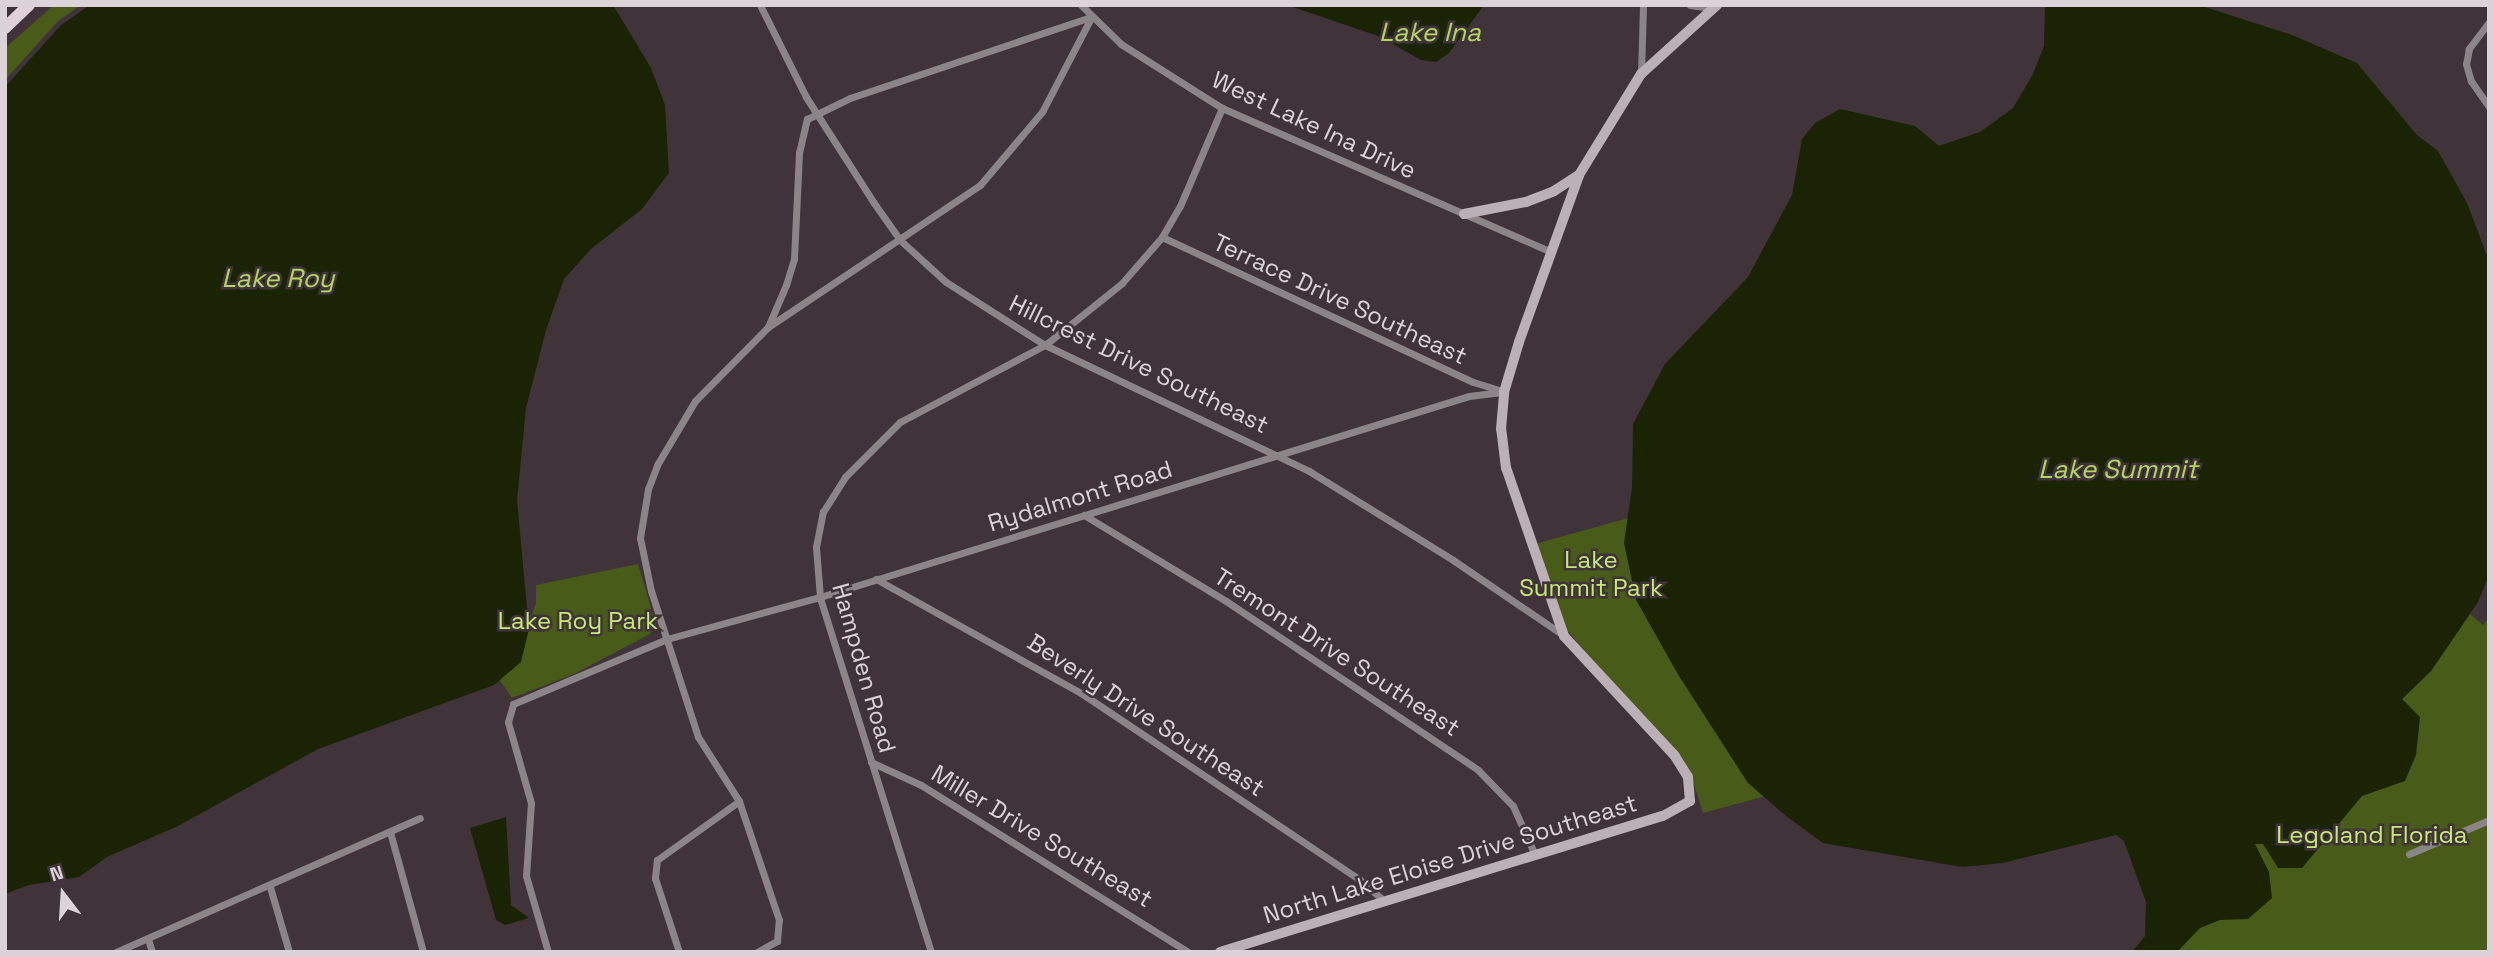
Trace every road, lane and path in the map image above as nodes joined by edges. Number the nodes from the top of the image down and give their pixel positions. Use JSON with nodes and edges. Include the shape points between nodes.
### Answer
{"nodes":[{"id":1,"x":29,"y":5,"type":"edge"},
{"id":2,"x":760,"y":5,"type":"edge"},
{"id":3,"x":1081,"y":5,"type":"edge"},
{"id":4,"x":1643,"y":5,"type":"edge"},
{"id":5,"x":1690,"y":5,"type":"edge"},
{"id":6,"x":1714,"y":7,"type":"edge"},
{"id":7,"x":1091,"y":17,"type":"junction"},
{"id":8,"x":2489,"y":22,"type":"edge"},
{"id":9,"x":5,"y":28,"type":"edge"},
{"id":10,"x":1642,"y":74,"type":"junction"},
{"id":11,"x":2489,"y":107,"type":"edge"},
{"id":12,"x":1222,"y":108,"type":"junction"},
{"id":13,"x":816,"y":112,"type":"junction"},
{"id":14,"x":1579,"y":174,"type":"junction"},
{"id":15,"x":1464,"y":214,"type":"junction"},
{"id":16,"x":1162,"y":237,"type":"junction"},
{"id":17,"x":900,"y":240,"type":"junction"},
{"id":18,"x":1549,"y":251,"type":"junction"},
{"id":19,"x":768,"y":327,"type":"junction"},
{"id":20,"x":1045,"y":345,"type":"junction"},
{"id":21,"x":1504,"y":392,"type":"junction"},
{"id":22,"x":1278,"y":455,"type":"junction"},
{"id":23,"x":1084,"y":515,"type":"junction"},
{"id":24,"x":876,"y":579,"type":"junction"},
{"id":25,"x":820,"y":597,"type":"junction"},
{"id":26,"x":1564,"y":636,"type":"junction"},
{"id":27,"x":667,"y":639,"type":"junction"},
{"id":28,"x":871,"y":762,"type":"junction"},
{"id":29,"x":739,"y":801,"type":"junction"},
{"id":30,"x":420,"y":818,"type":"dead end"},
{"id":31,"x":2489,"y":820,"type":"edge"},
{"id":32,"x":390,"y":832,"type":"junction"},
{"id":33,"x":2409,"y":854,"type":"dead end"},
{"id":34,"x":1535,"y":855,"type":"junction"},
{"id":35,"x":270,"y":887,"type":"junction"},
{"id":36,"x":1384,"y":901,"type":"junction"},
{"id":37,"x":148,"y":939,"type":"junction"},
{"id":38,"x":116,"y":952,"type":"edge"},
{"id":39,"x":152,"y":952,"type":"edge"},
{"id":40,"x":289,"y":952,"type":"edge"},
{"id":41,"x":423,"y":952,"type":"edge"},
{"id":42,"x":548,"y":952,"type":"edge"},
{"id":43,"x":679,"y":952,"type":"edge"},
{"id":44,"x":757,"y":952,"type":"edge"},
{"id":45,"x":931,"y":952,"type":"edge"},
{"id":46,"x":1188,"y":952,"type":"edge"},
{"id":47,"x":1220,"y":952,"type":"edge"}],
"edges":[{"from":1,"to":9,"type":"main road"},
{"from":2,"to":13,"type":"street","name":"Hillcrest Drive Southeast"},
{"from":3,"to":7,"type":"street","name":"West Lake Ina Drive"},
{"from":4,"to":10,"type":"street"},
{"from":5,"to":6,"type":"street"},
{"from":6,"to":10,"type":"street"},
{"from":7,"to":12,"type":"street","name":"West Lake Ina Drive","via":[[1139,57]]},
{"from":7,"to":13,"type":"street"},
{"from":7,"to":17,"type":"street","via":[[1042,112],[1020,143],[980,185]]},
{"from":8,"to":11,"type":"street","via":[[2469,48],[2466,64],[2471,81]]},
{"from":10,"to":14,"type":"street"},
{"from":12,"to":15,"type":"street","name":"West Lake Ina Drive"},
{"from":12,"to":16,"type":"street","name":"Hampden Road","via":[[1203,159]]},
{"from":13,"to":17,"type":"street","name":"Hillcrest Drive Southeast"},
{"from":13,"to":19,"type":"street","via":[[802,132],[794,259]]},
{"from":14,"to":15,"type":"street","via":[[1554,191],[1525,202]]},
{"from":14,"to":18,"type":"street"},
{"from":15,"to":18,"type":"street","name":"West Lake Ina Drive"},
{"from":16,"to":20,"type":"street","name":"Hampden Road","via":[[1116,289]]},
{"from":16,"to":21,"type":"street","name":"Terrace Drive Southeast","via":[[1473,382]]},
{"from":17,"to":19,"type":"street"},
{"from":17,"to":20,"type":"street","name":"Hillcrest Drive Southeast","via":[[946,282]]},
{"from":18,"to":21,"type":"street"},
{"from":19,"to":27,"type":"street","via":[[702,391],[662,456],[648,489],[641,554]]},
{"from":20,"to":22,"type":"street","name":"Hillcrest Drive Southeast"},
{"from":20,"to":25,"type":"street","name":"Hampden Road","via":[[920,409],[863,457],[823,512],[816,547]]},
{"from":21,"to":22,"type":"street","name":"Rydalmont Road","via":[[1469,396]]},
{"from":21,"to":26,"type":"street","via":[[1501,429],[1506,468]]},
{"from":22,"to":23,"type":"street","name":"Rydalmont Road"},
{"from":22,"to":26,"type":"street","name":"Hillcrest Drive Southeast","via":[[1453,560]]},
{"from":23,"to":24,"type":"street","name":"Rydalmont Road"},
{"from":23,"to":34,"type":"street","name":"Tremont Drive Southeast","via":[[1226,601],[1478,770],[1513,806]]},
{"from":24,"to":25,"type":"street","name":"Rydalmont Road"},
{"from":24,"to":36,"type":"street","name":"Beverly Drive Southeast","via":[[1081,693],[1359,879]]},
{"from":25,"to":27,"type":"street","name":"Rydalmont Road"},
{"from":25,"to":28,"type":"street","name":"Hampden Road"},
{"from":26,"to":34,"type":"street","name":"North Lake Eloise Drive Southeast","via":[[1675,756],[1688,776],[1690,801],[1660,817]]},
{"from":27,"to":29,"type":"street","via":[[698,737]]},
{"from":27,"to":42,"type":"street","name":"Rydalmont Road","via":[[513,704],[508,714],[531,803],[526,876]]},
{"from":28,"to":45,"type":"street","name":"Hampden Road"},
{"from":28,"to":46,"type":"street","name":"Miller Drive Southeast","via":[[921,785]]},
{"from":29,"to":43,"type":"street","via":[[656,860],[655,878]]},
{"from":29,"to":44,"type":"street","via":[[780,928],[777,941]]},
{"from":30,"to":32,"type":"street"},
{"from":31,"to":33,"type":"street"},
{"from":32,"to":35,"type":"street"},
{"from":32,"to":41,"type":"street"},
{"from":34,"to":36,"type":"street","name":"North Lake Eloise Drive Southeast"},
{"from":35,"to":37,"type":"street"},
{"from":35,"to":40,"type":"street"},
{"from":36,"to":47,"type":"street","name":"North Lake Eloise Drive Southeast"},
{"from":37,"to":38,"type":"street"},
{"from":37,"to":39,"type":"street"}]}
